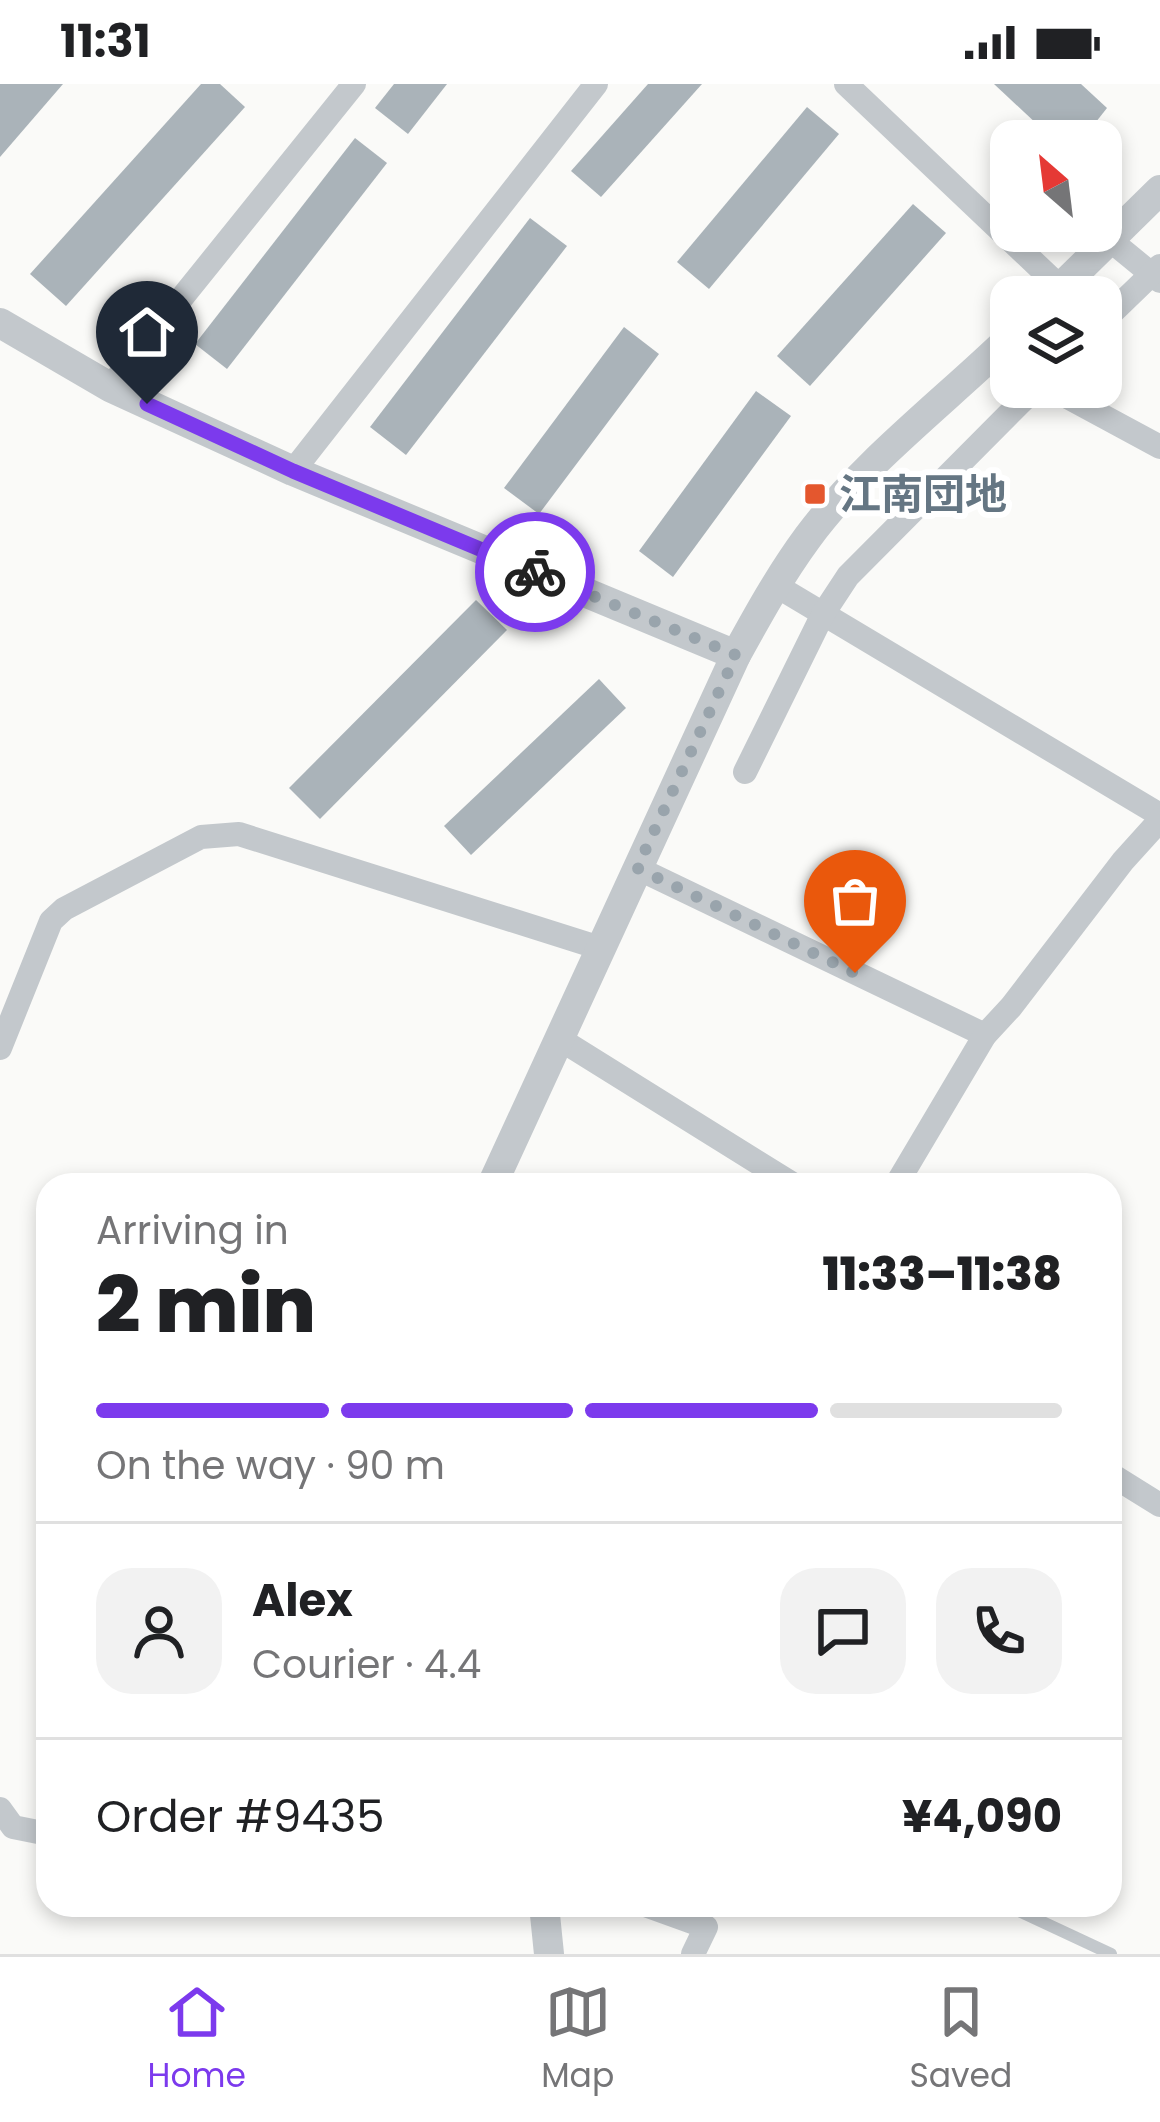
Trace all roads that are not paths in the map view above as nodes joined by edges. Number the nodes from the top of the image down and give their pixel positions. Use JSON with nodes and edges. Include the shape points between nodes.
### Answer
{"nodes":[{"id":1,"x":354,"y":84,"type":"edge"},
{"id":2,"x":596,"y":84,"type":"edge"},
{"id":3,"x":846,"y":84,"type":"edge"},
{"id":4,"x":1160,"y":190,"type":"edge"},
{"id":5,"x":1142,"y":265,"type":"edge"},
{"id":6,"x":1040,"y":276,"type":"edge"},
{"id":7,"x":1107,"y":276,"type":"edge"},
{"id":8,"x":1122,"y":293,"type":"edge"},
{"id":9,"x":0,"y":323,"type":"edge"},
{"id":10,"x":990,"y":365,"type":"edge"},
{"id":11,"x":110,"y":387,"type":"junction"},
{"id":12,"x":1015,"y":408,"type":"edge"},
{"id":13,"x":1088,"y":408,"type":"edge"},
{"id":14,"x":1160,"y":447,"type":"edge"},
{"id":15,"x":293,"y":471,"type":"junction"},
{"id":16,"x":803,"y":602,"type":"junction"},
{"id":17,"x":736,"y":655,"type":"junction"},
{"id":18,"x":745,"y":772,"type":"dead end"},
{"id":19,"x":1160,"y":817,"type":"edge"},
{"id":20,"x":661,"y":880,"type":"junction"},
{"id":21,"x":600,"y":948,"type":"junction"},
{"id":22,"x":985,"y":1035,"type":"junction"},
{"id":23,"x":0,"y":1048,"type":"edge"},
{"id":24,"x":582,"y":1050,"type":"junction"},
{"id":25,"x":500,"y":1173,"type":"edge"},
{"id":26,"x":775,"y":1173,"type":"edge"},
{"id":27,"x":903,"y":1173,"type":"edge"},
{"id":28,"x":1122,"y":1481,"type":"edge"},
{"id":29,"x":1160,"y":1505,"type":"edge"},
{"id":30,"x":0,"y":1809,"type":"edge"},
{"id":31,"x":36,"y":1832,"type":"edge"},
{"id":32,"x":545,"y":1917,"type":"edge"},
{"id":33,"x":678,"y":1917,"type":"edge"},
{"id":34,"x":1032,"y":1917,"type":"edge"},
{"id":35,"x":549,"y":1954,"type":"edge"},
{"id":36,"x":692,"y":1954,"type":"edge"},
{"id":37,"x":1111,"y":1954,"type":"edge"}],
"edges":[{"from":1,"to":11,"type":"street"},
{"from":2,"to":15,"type":"street"},
{"from":3,"to":6,"type":"street"},
{"from":4,"to":5,"type":"street"},
{"from":5,"to":7,"type":"street"},
{"from":5,"to":8,"type":"street"},
{"from":9,"to":11,"type":"street"},
{"from":10,"to":16,"type":"street","via":[[810,534]]},
{"from":11,"to":15,"type":"street"},
{"from":12,"to":16,"type":"street","via":[[848,576]]},
{"from":13,"to":14,"type":"street"},
{"from":15,"to":17,"type":"street"},
{"from":16,"to":17,"type":"street"},
{"from":16,"to":18,"type":"street"},
{"from":16,"to":19,"type":"street"},
{"from":17,"to":20,"type":"street"},
{"from":19,"to":22,"type":"street"},
{"from":20,"to":21,"type":"street"},
{"from":20,"to":22,"type":"street"},
{"from":21,"to":23,"type":"street","via":[[219,833],[51,921]]},
{"from":21,"to":24,"type":"street"},
{"from":22,"to":27,"type":"street"},
{"from":24,"to":25,"type":"street"},
{"from":24,"to":26,"type":"street"},
{"from":28,"to":29,"type":"street"},
{"from":30,"to":31,"type":"street","via":[[13,1827]]},
{"from":32,"to":35,"type":"street"},
{"from":33,"to":36,"type":"street","via":[[706,1927]]},
{"from":34,"to":37,"type":"lane"}]}
